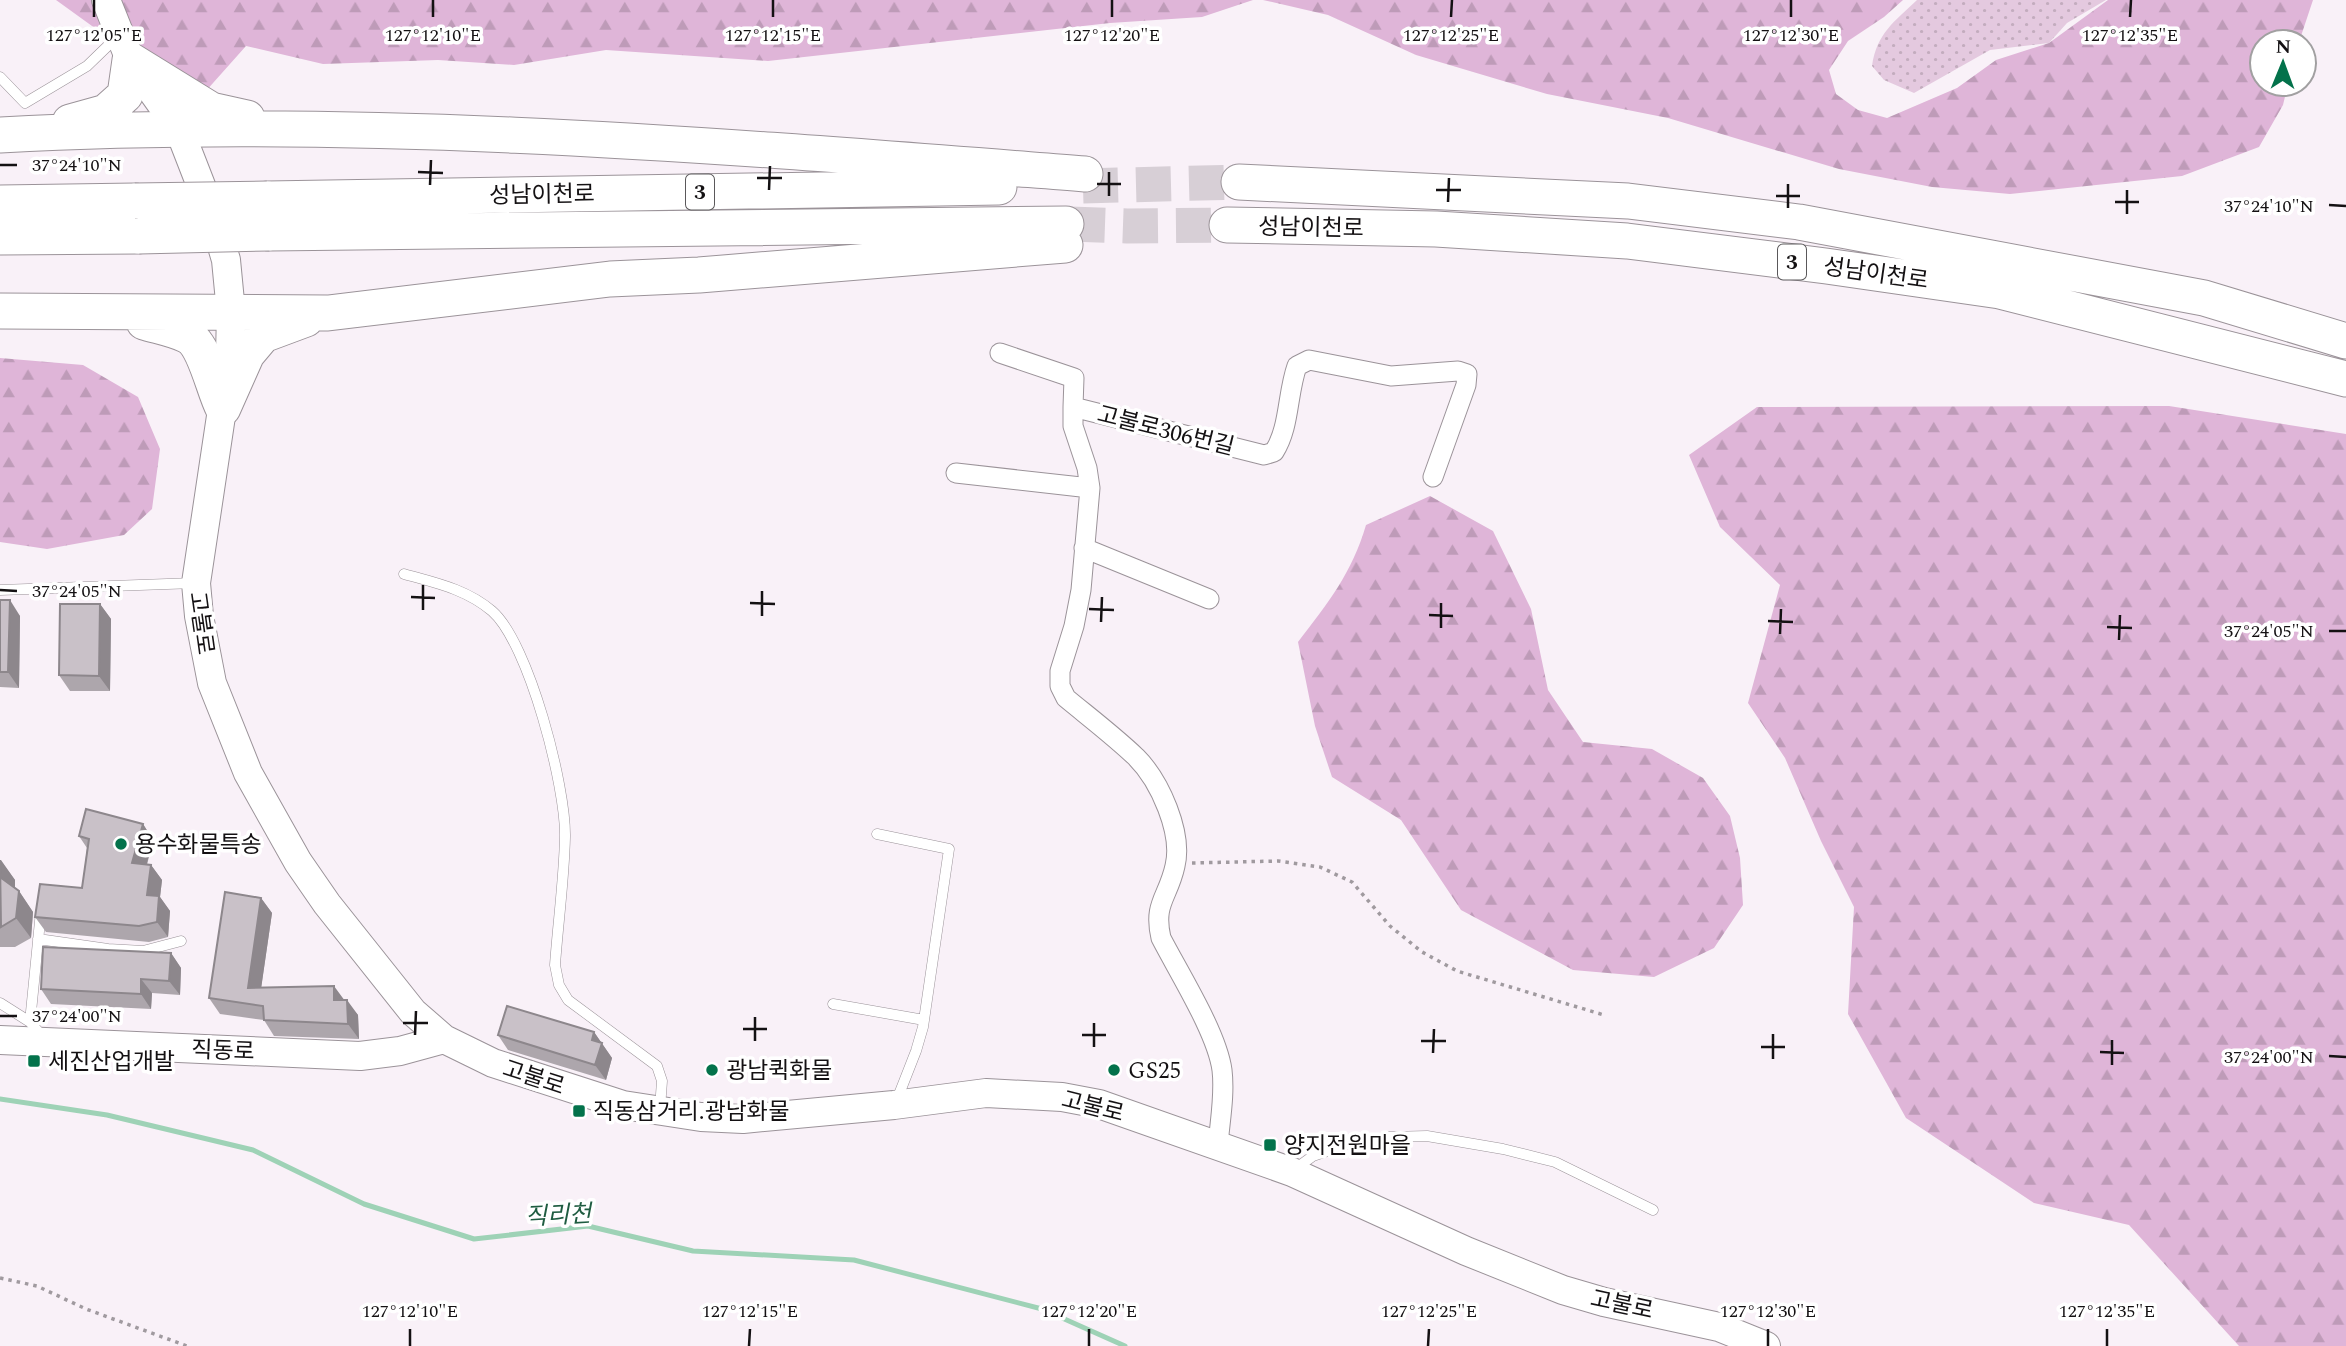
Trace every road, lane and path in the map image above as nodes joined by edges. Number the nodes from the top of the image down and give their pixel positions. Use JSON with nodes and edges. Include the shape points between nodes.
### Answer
{"nodes":[{"id":1,"x":106,"y":0,"type":"edge"},
{"id":2,"x":125,"y":47,"type":"junction"},
{"id":3,"x":0,"y":77,"type":"edge"},
{"id":4,"x":299,"y":128,"type":"junction"},
{"id":5,"x":179,"y":129,"type":"junction"},
{"id":6,"x":4,"y":135,"type":"edge"},
{"id":7,"x":1240,"y":182,"type":"tunnel mouth"},
{"id":8,"x":0,"y":203,"type":"edge"},
{"id":9,"x":1227,"y":225,"type":"tunnel mouth"},
{"id":10,"x":0,"y":237,"type":"edge"},
{"id":11,"x":2204,"y":298,"type":"junction"},
{"id":12,"x":0,"y":310,"type":"edge"},
{"id":13,"x":107,"y":312,"type":"junction"},
{"id":14,"x":231,"y":312,"type":"junction"},
{"id":15,"x":328,"y":313,"type":"junction"},
{"id":16,"x":2346,"y":331,"type":"edge"},
{"id":17,"x":2346,"y":341,"type":"edge"},
{"id":18,"x":1000,"y":353,"type":"dead end"},
{"id":19,"x":2346,"y":379,"type":"edge"},
{"id":20,"x":1073,"y":407,"type":"junction"},
{"id":21,"x":223,"y":408,"type":"junction"},
{"id":22,"x":956,"y":473,"type":"dead end"},
{"id":23,"x":1433,"y":477,"type":"dead end"},
{"id":24,"x":1090,"y":488,"type":"junction"},
{"id":25,"x":1084,"y":548,"type":"junction"},
{"id":26,"x":404,"y":574,"type":"dead end"},
{"id":27,"x":196,"y":583,"type":"junction"},
{"id":28,"x":0,"y":590,"type":"edge"},
{"id":29,"x":1209,"y":599,"type":"dead end"},
{"id":30,"x":877,"y":834,"type":"dead end"},
{"id":31,"x":1175,"y":864,"type":"junction"},
{"id":32,"x":42,"y":897,"type":"edge"},
{"id":33,"x":38,"y":939,"type":"junction"},
{"id":34,"x":181,"y":941,"type":"dead end"},
{"id":35,"x":0,"y":1003,"type":"edge"},
{"id":36,"x":833,"y":1004,"type":"dead end"},
{"id":37,"x":1605,"y":1015,"type":"dead end"},
{"id":38,"x":924,"y":1020,"type":"junction"},
{"id":39,"x":30,"y":1022,"type":"junction"},
{"id":40,"x":0,"y":1040,"type":"edge"},
{"id":41,"x":444,"y":1040,"type":"junction"},
{"id":42,"x":48,"y":1043,"type":"junction"},
{"id":43,"x":894,"y":1105,"type":"junction"},
{"id":44,"x":659,"y":1112,"type":"junction"},
{"id":45,"x":1218,"y":1145,"type":"junction"},
{"id":46,"x":1292,"y":1172,"type":"junction"},
{"id":47,"x":1653,"y":1210,"type":"dead end"},
{"id":48,"x":0,"y":1278,"type":"edge"},
{"id":49,"x":187,"y":1346,"type":"edge"},
{"id":50,"x":1766,"y":1346,"type":"edge"}],
"edges":[{"from":1,"to":2,"type":"street","name":"고불로"},
{"from":2,"to":3,"type":"lane","via":[[25,103]]},
{"from":2,"to":4,"type":"highway","via":[[211,110]]},
{"from":2,"to":5,"type":"street","name":"고불로"},
{"from":2,"to":6,"type":"highway","via":[[125,95],[106,112]]},
{"from":4,"to":5,"type":"highway"},
{"from":4,"to":8,"type":"highway","name":"성남이천로","number":"3","bridge":true,"via":[[802,152],[1084,180]]},
{"from":5,"to":6,"type":"highway"},
{"from":5,"to":14,"type":"street","name":"고불로","via":[[226,260]]},
{"from":7,"to":11,"type":"highway","name":"성남이천로","number":"3","via":[[1629,201],[1799,222]]},
{"from":9,"to":19,"type":"highway","name":"성남이천로","number":"3","via":[[1436,229],[1627,241],[1866,272],[2000,291]]},
{"from":10,"to":15,"type":"highway","name":"성남이천로","number":"3","bridge":true,"via":[[1068,234],[699,275],[610,279]]},
{"from":11,"to":16,"type":"highway"},
{"from":11,"to":17,"type":"highway","name":"성남이천로","number":"3"},
{"from":12,"to":13,"type":"highway"},
{"from":13,"to":14,"type":"highway"},
{"from":13,"to":21,"type":"highway","via":[[189,336],[203,354]]},
{"from":14,"to":15,"type":"highway"},
{"from":14,"to":21,"type":"street","name":"고불로"},
{"from":15,"to":21,"type":"highway","via":[[263,335],[247,354]]},
{"from":18,"to":20,"type":"street","via":[[1074,378]]},
{"from":20,"to":23,"type":"street","name":"고불로306번길","via":[[1264,454],[1274,452],[1281,441],[1293,377],[1297,366],[1309,360],[1391,376],[1458,371],[1466,374],[1466,385]]},
{"from":20,"to":24,"type":"street","name":"고불로306번길","via":[[1073,426]]},
{"from":21,"to":27,"type":"street","name":"고불로"},
{"from":22,"to":24,"type":"street"},
{"from":24,"to":25,"type":"street","name":"고불로306번길"},
{"from":25,"to":29,"type":"street"},
{"from":25,"to":31,"type":"street","name":"고불로306번길","via":[[1081,590],[1060,686],[1066,698],[1138,759],[1171,818]]},
{"from":26,"to":44,"type":"lane","via":[[466,593],[494,613],[524,659],[555,764],[564,824],[555,965],[559,985],[568,1000],[657,1066],[662,1081]]},
{"from":27,"to":28,"type":"lane"},
{"from":27,"to":41,"type":"street","name":"고불로","via":[[212,683],[248,773],[272,818],[327,904],[413,1012]]},
{"from":30,"to":38,"type":"lane","via":[[949,849]]},
{"from":31,"to":37,"type":"path","via":[[1278,861],[1320,867],[1352,882],[1391,926],[1445,965]]},
{"from":31,"to":45,"type":"street","name":"고불로306번길","via":[[1157,921],[1161,938],[1216,1046],[1223,1093]]},
{"from":32,"to":33,"type":"lane"},
{"from":33,"to":34,"type":"lane","via":[[143,951]]},
{"from":33,"to":39,"type":"lane"},
{"from":35,"to":39,"type":"lane"},
{"from":36,"to":38,"type":"lane"},
{"from":38,"to":43,"type":"lane"},
{"from":39,"to":42,"type":"lane"},
{"from":40,"to":42,"type":"street","name":"직동로"},
{"from":41,"to":42,"type":"street","name":"직동로","via":[[360,1056]]},
{"from":41,"to":44,"type":"street","name":"고불로","via":[[546,1081]]},
{"from":43,"to":44,"type":"street","name":"고불로","via":[[743,1119]]},
{"from":43,"to":45,"type":"street","name":"고불로","via":[[986,1093],[1062,1097],[1099,1104]]},
{"from":45,"to":46,"type":"street","name":"고불로"},
{"from":46,"to":47,"type":"lane","via":[[1313,1156],[1347,1144],[1427,1136],[1555,1162]]},
{"from":46,"to":50,"type":"street","name":"고불로","via":[[1563,1290],[1719,1327]]},
{"from":48,"to":49,"type":"path","via":[[37,1286]]}]}
